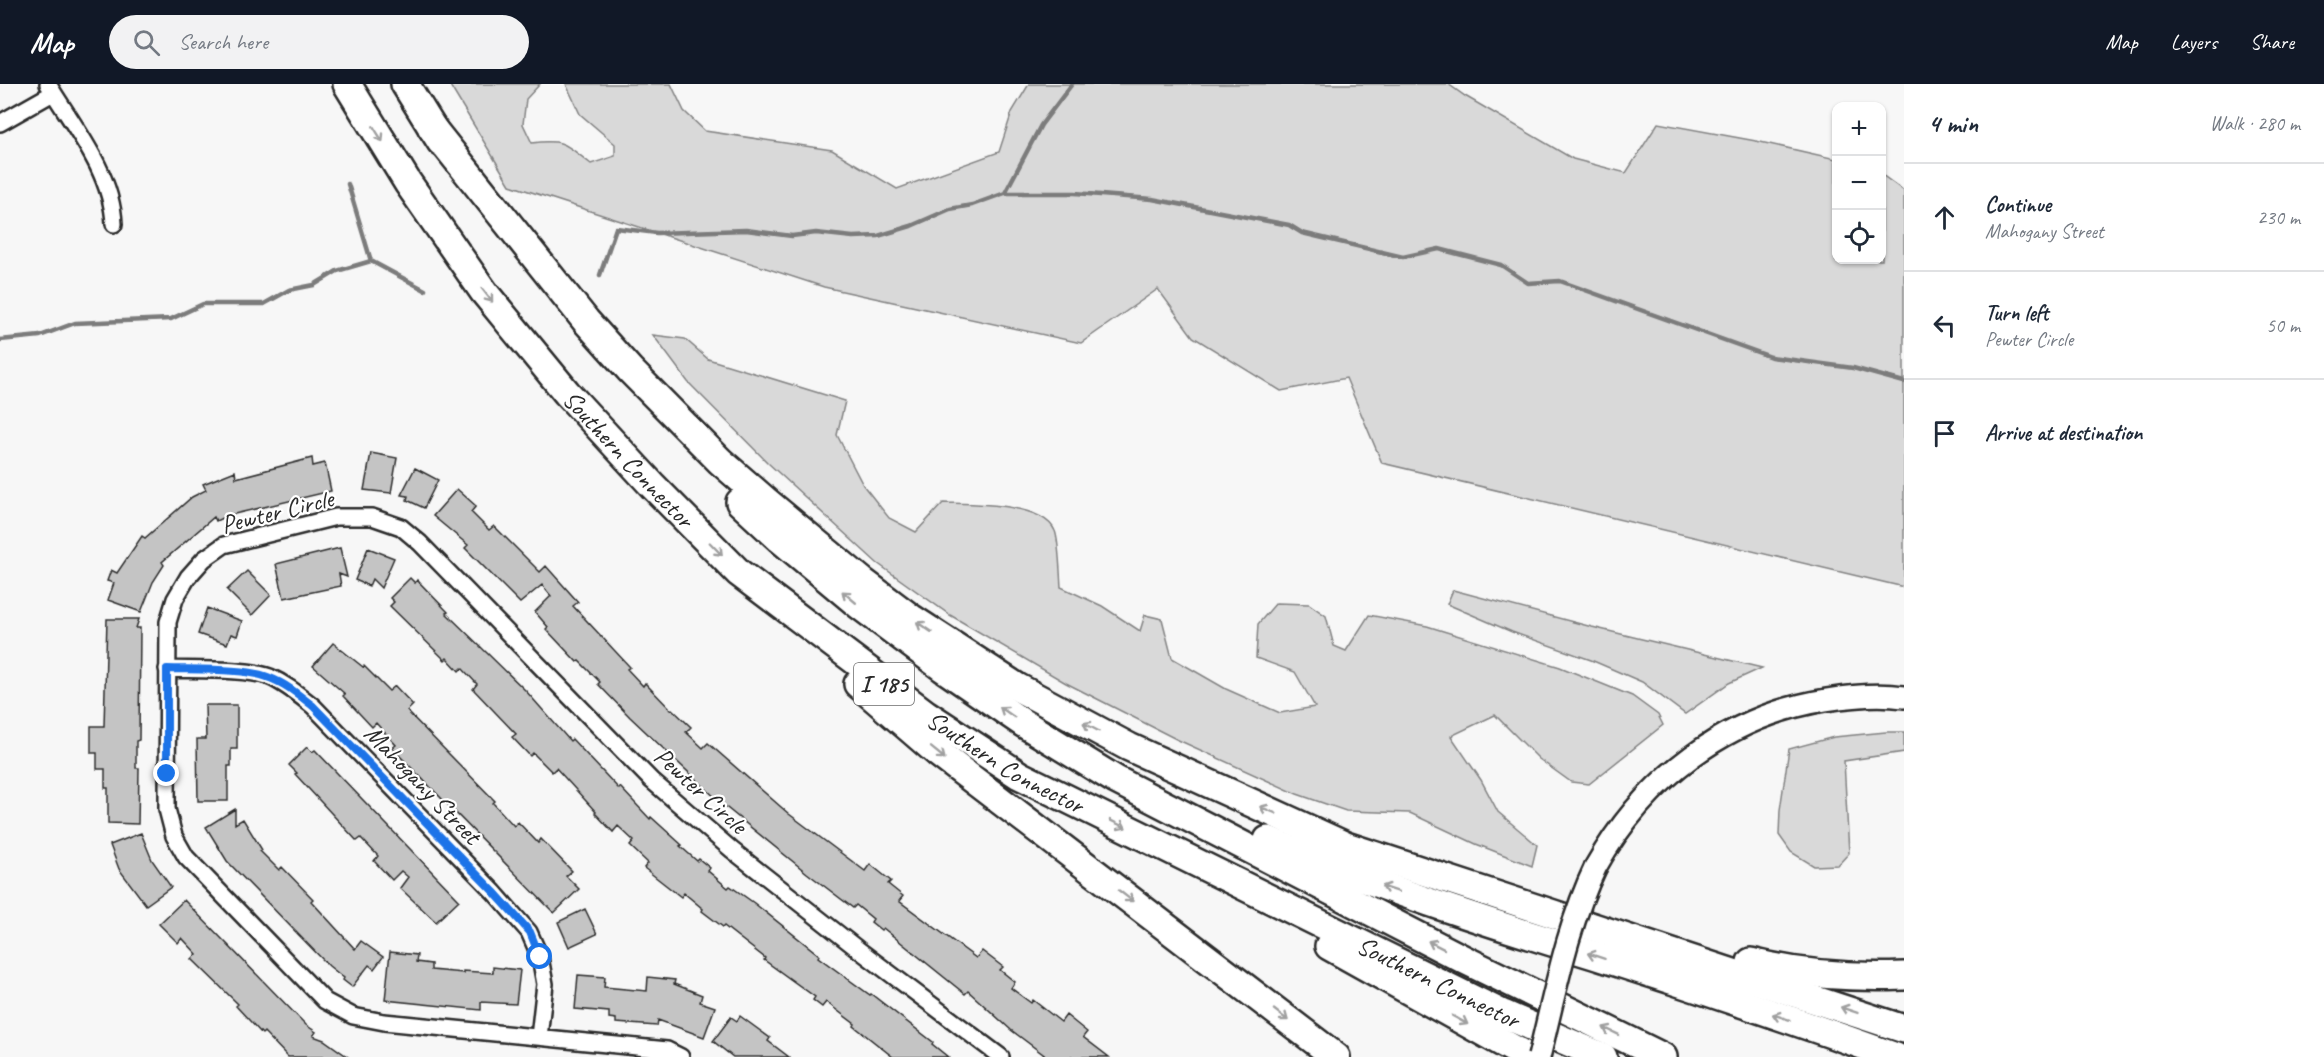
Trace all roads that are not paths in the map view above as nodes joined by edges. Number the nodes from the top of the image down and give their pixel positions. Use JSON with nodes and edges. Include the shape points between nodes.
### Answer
{"nodes":[{"id":1,"x":347,"y":84,"type":"edge"},
{"id":2,"x":405,"y":84,"type":"edge"},
{"id":3,"x":50,"y":89,"type":"edge"},
{"id":4,"x":0,"y":123,"type":"edge"},
{"id":5,"x":432,"y":128,"type":"junction"},
{"id":6,"x":114,"y":224,"type":"dead end"},
{"id":7,"x":739,"y":573,"type":"junction"},
{"id":8,"x":167,"y":669,"type":"junction"},
{"id":9,"x":1904,"y":697,"type":"edge"},
{"id":10,"x":1046,"y":736,"type":"junction"},
{"id":11,"x":1301,"y":824,"type":"junction"},
{"id":12,"x":1231,"y":880,"type":"junction"},
{"id":13,"x":1904,"y":976,"type":"edge"},
{"id":14,"x":1904,"y":1029,"type":"edge"},
{"id":15,"x":539,"y":1037,"type":"junction"},
{"id":16,"x":681,"y":1057,"type":"edge"},
{"id":17,"x":1001,"y":1057,"type":"edge"},
{"id":18,"x":1336,"y":1057,"type":"edge"},
{"id":19,"x":1528,"y":1057,"type":"edge"},
{"id":20,"x":1539,"y":1057,"type":"edge"},
{"id":21,"x":1603,"y":1057,"type":"edge"},
{"id":22,"x":1663,"y":1057,"type":"edge"},
{"id":23,"x":1896,"y":1057,"type":"edge"}],
"edges":[{"from":1,"to":7,"type":"highway","name":"Southern Connector","number":"I 185","one_way":true,"via":[[408,183],[484,292],[567,393]]},
{"from":2,"to":5,"type":"highway","name":"Southern Connector","number":"I 185"},
{"from":3,"to":4,"type":"street"},
{"from":3,"to":6,"type":"street","via":[[102,175],[113,205]]},
{"from":10,"to":5,"type":"highway","name":"Southern Connector","number":"I 185","one_way":true,"via":[[859,606],[703,468],[628,391],[557,305],[489,215]]},
{"from":11,"to":5,"type":"highway","one_way":true,"via":[[1150,757],[1017,687],[862,581],[720,461],[630,370],[552,280]]},
{"from":7,"to":12,"type":"highway","name":"Southern Connector","number":"I 185","one_way":true,"via":[[926,714],[1018,775]]},
{"from":7,"to":18,"type":"highway","one_way":true,"via":[[794,629],[938,753]]},
{"from":8,"to":15,"type":"street","name":"Mahogany Street","via":[[268,676],[313,706],[530,932],[540,957],[544,984]]},
{"from":8,"to":15,"type":"street","name":"Pewter Circle","via":[[167,809],[174,836],[186,857],[325,1001],[353,1016],[384,1022]]},
{"from":8,"to":17,"type":"street","name":"Pewter Circle","via":[[168,622],[175,599],[204,559],[224,545],[336,517],[372,517],[401,527],[652,781],[732,850]]},
{"from":9,"to":20,"type":"street","bridge":true,"via":[[1865,696],[1812,702],[1778,711],[1732,730],[1667,775],[1627,817],[1583,892]]},
{"from":22,"to":10,"type":"highway","name":"Southern Connector","number":"I 185","one_way":true,"via":[[1214,831],[1116,780]]},
{"from":23,"to":10,"type":"highway","one_way":true,"via":[[1362,879],[1260,837]]},
{"from":11,"to":13,"type":"highway","via":[[1718,954],[1810,974]]},
{"from":14,"to":11,"type":"highway","one_way":true,"via":[[1392,862]]},
{"from":12,"to":19,"type":"highway","one_way":true,"via":[[1341,954]]},
{"from":12,"to":21,"type":"highway","name":"Southern Connector","number":"I 185","via":[[1503,1014]]},
{"from":15,"to":16,"type":"street","name":"Pewter Circle","via":[[666,1050]]}]}
